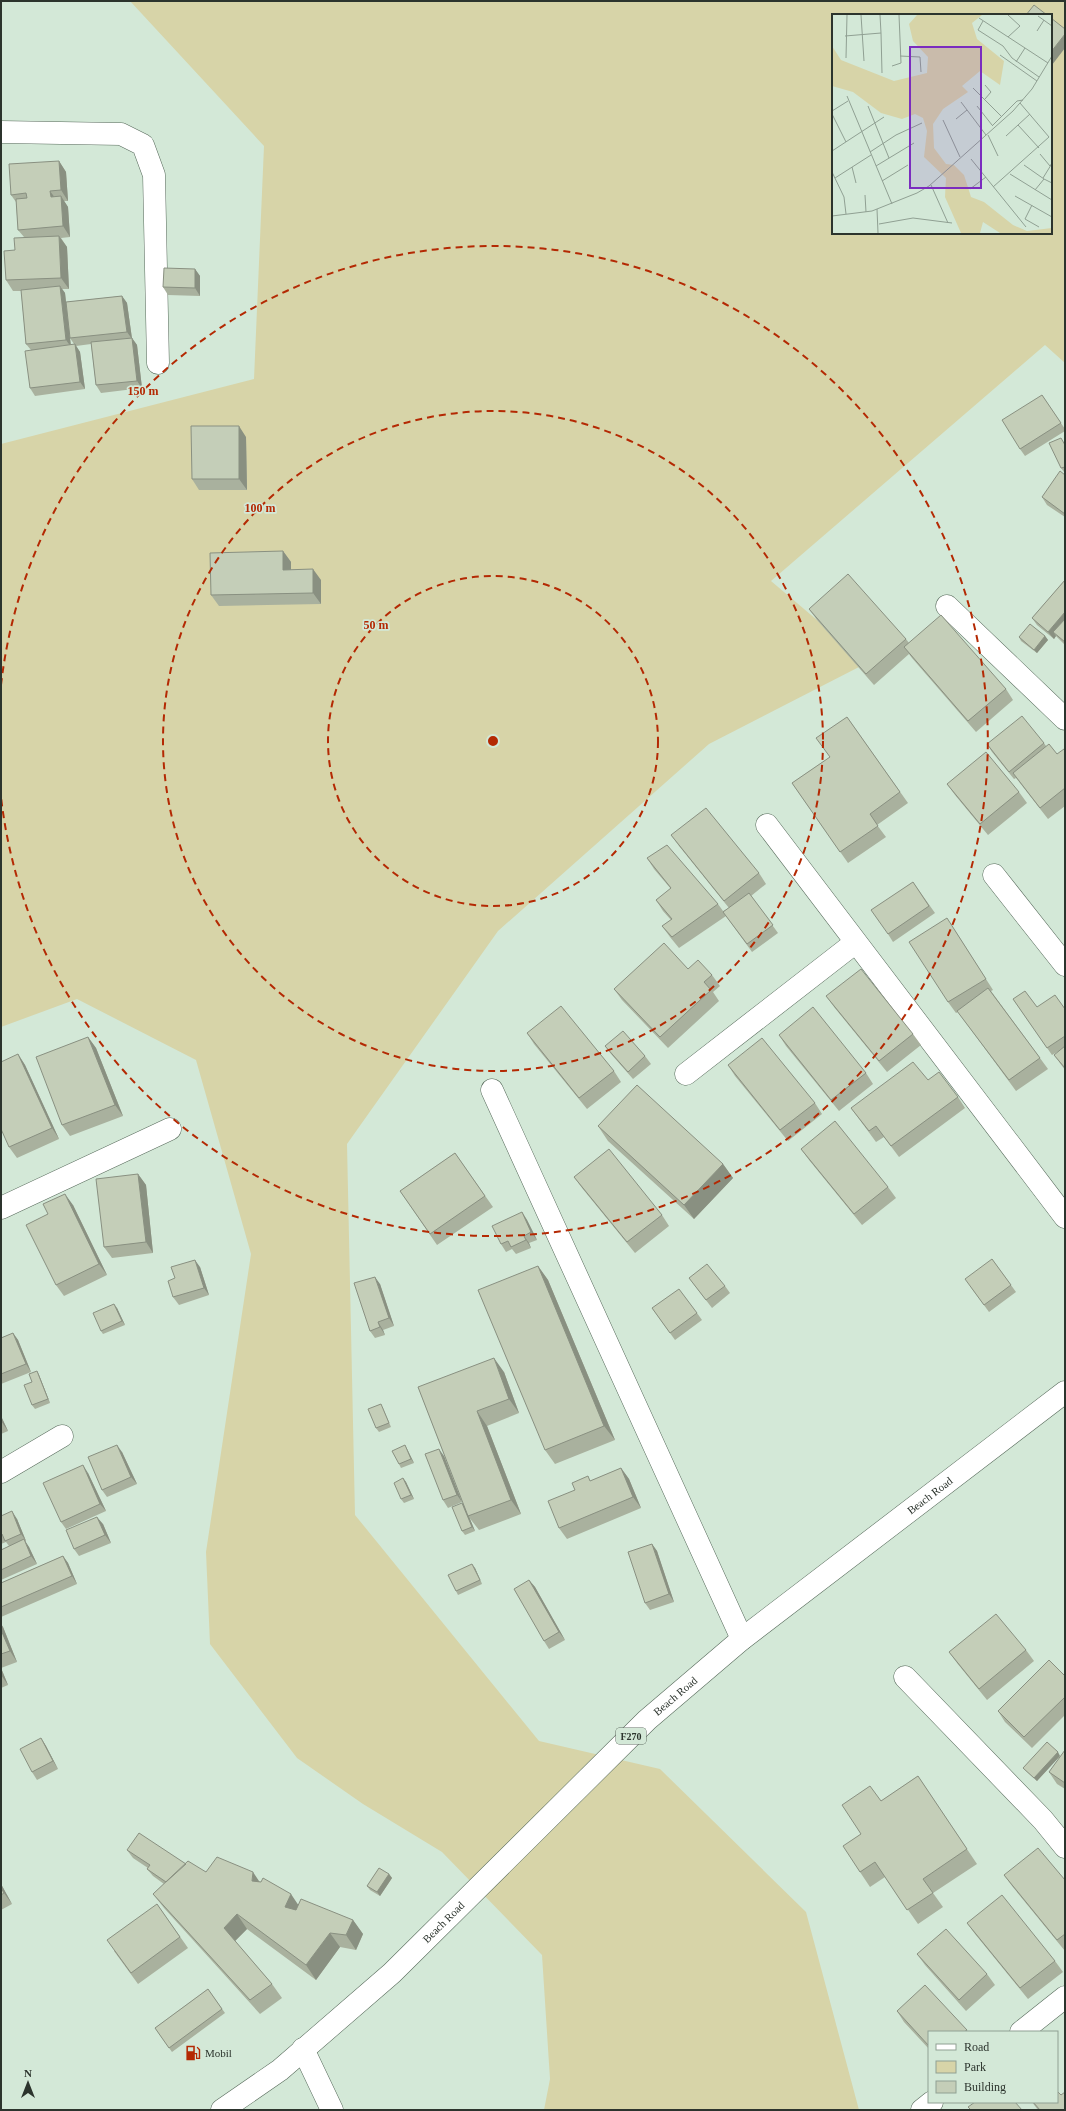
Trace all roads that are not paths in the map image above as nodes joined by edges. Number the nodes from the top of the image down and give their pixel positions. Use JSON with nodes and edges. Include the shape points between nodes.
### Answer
{"nodes":[{"id":1,"x":1,"y":132,"type":"edge"},
{"id":2,"x":158,"y":363,"type":"dead end"},
{"id":3,"x":947,"y":606,"type":"dead end"},
{"id":4,"x":1065,"y":719,"type":"edge"},
{"id":5,"x":767,"y":825,"type":"dead end"},
{"id":6,"x":994,"y":875,"type":"dead end"},
{"id":7,"x":856,"y":942,"type":"junction"},
{"id":8,"x":1065,"y":965,"type":"edge"},
{"id":9,"x":686,"y":1074,"type":"dead end"},
{"id":10,"x":492,"y":1090,"type":"dead end"},
{"id":11,"x":170,"y":1129,"type":"dead end"},
{"id":12,"x":1,"y":1208,"type":"edge"},
{"id":13,"x":1065,"y":1217,"type":"edge"},
{"id":14,"x":1065,"y":1392,"type":"edge"},
{"id":15,"x":62,"y":1436,"type":"dead end"},
{"id":16,"x":1,"y":1472,"type":"edge"},
{"id":17,"x":742,"y":1640,"type":"junction"},
{"id":18,"x":906,"y":1677,"type":"dead end"},
{"id":19,"x":1065,"y":1847,"type":"edge"},
{"id":20,"x":1065,"y":1997,"type":"edge"},
{"id":21,"x":1022,"y":2031,"type":"edge"},
{"id":22,"x":303,"y":2049,"type":"junction"},
{"id":23,"x":931,"y":2103,"type":"edge"},
{"id":24,"x":222,"y":2110,"type":"edge"},
{"id":25,"x":332,"y":2110,"type":"edge"},
{"id":26,"x":922,"y":2110,"type":"edge"}],
"edges":[{"from":1,"to":2,"type":"street","via":[[121,134],[143,145],[154,175]]},
{"from":3,"to":4,"type":"street"},
{"from":5,"to":7,"type":"street"},
{"from":6,"to":8,"type":"street"},
{"from":7,"to":9,"type":"street"},
{"from":7,"to":13,"type":"street"},
{"from":10,"to":17,"type":"street"},
{"from":11,"to":12,"type":"street"},
{"from":14,"to":17,"type":"street","name":"Beach Road","number":"F270"},
{"from":15,"to":16,"type":"street"},
{"from":17,"to":22,"type":"street","name":"Beach Road","number":"F270","via":[[647,1720],[392,1973]]},
{"from":18,"to":19,"type":"street","via":[[1043,1820]]},
{"from":20,"to":21,"type":"street"},
{"from":22,"to":24,"type":"street","name":"Beach Road","number":"F270","via":[[280,2070]]},
{"from":22,"to":25,"type":"street"},
{"from":23,"to":26,"type":"street"}]}
